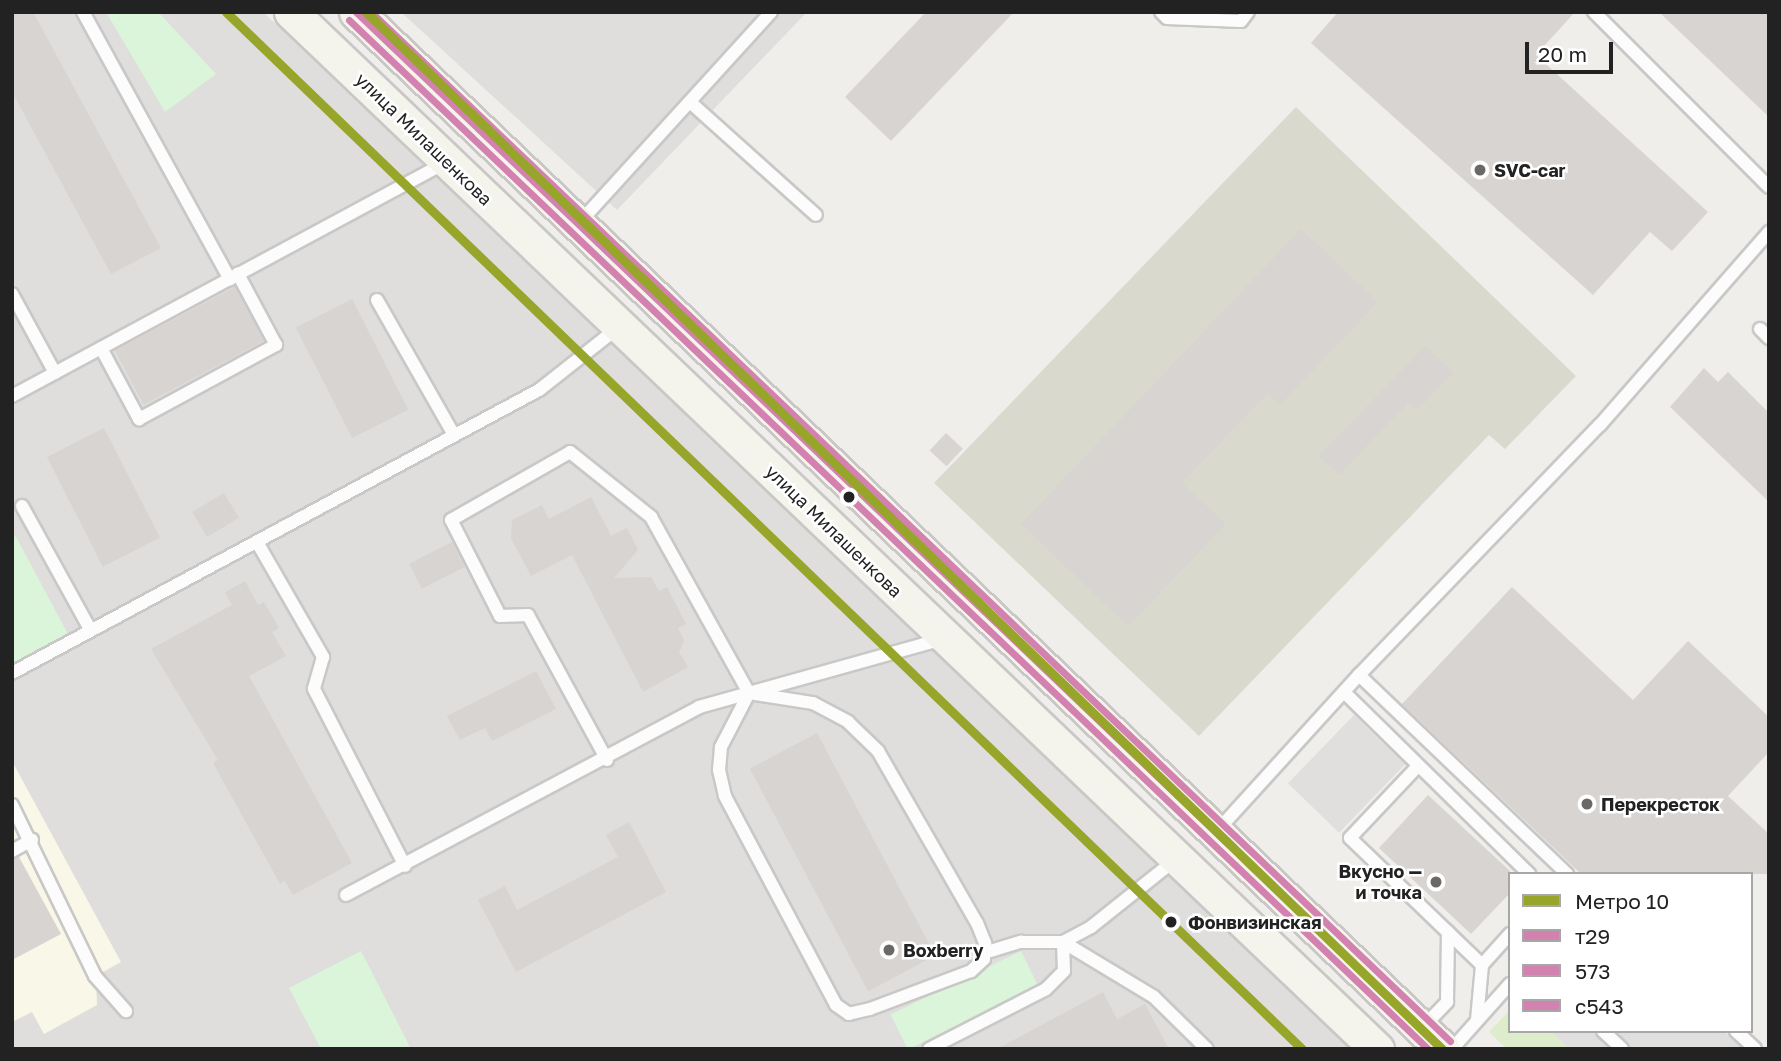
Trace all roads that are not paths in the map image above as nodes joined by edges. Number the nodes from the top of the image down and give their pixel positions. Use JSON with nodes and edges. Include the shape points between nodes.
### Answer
{"nodes":[{"id":1,"x":83,"y":12,"type":"edge"},
{"id":2,"x":291,"y":12,"type":"edge"},
{"id":3,"x":771,"y":12,"type":"edge"},
{"id":4,"x":1161,"y":12,"type":"edge"},
{"id":5,"x":1248,"y":12,"type":"edge"},
{"id":6,"x":1594,"y":12,"type":"edge"},
{"id":7,"x":361,"y":14,"type":"edge"},
{"id":8,"x":690,"y":102,"type":"junction"},
{"id":9,"x":447,"y":161,"type":"junction"},
{"id":10,"x":1769,"y":187,"type":"edge"},
{"id":11,"x":816,"y":215,"type":"dead end"},
{"id":12,"x":580,"y":222,"type":"junction"},
{"id":13,"x":1769,"y":232,"type":"edge"},
{"id":14,"x":234,"y":277,"type":"junction"},
{"id":15,"x":12,"y":294,"type":"edge"},
{"id":16,"x":377,"y":300,"type":"dead end"},
{"id":17,"x":620,"y":326,"type":"junction"},
{"id":18,"x":101,"y":348,"type":"junction"},
{"id":19,"x":55,"y":373,"type":"junction"},
{"id":20,"x":12,"y":396,"type":"edge"},
{"id":21,"x":454,"y":435,"type":"junction"},
{"id":22,"x":22,"y":506,"type":"dead end"},
{"id":23,"x":257,"y":542,"type":"junction"},
{"id":24,"x":90,"y":629,"type":"junction"},
{"id":25,"x":946,"y":638,"type":"junction"},
{"id":26,"x":12,"y":673,"type":"edge"},
{"id":27,"x":1359,"y":675,"type":"junction"},
{"id":28,"x":1344,"y":692,"type":"junction"},
{"id":29,"x":749,"y":693,"type":"junction"},
{"id":30,"x":607,"y":760,"type":"junction"},
{"id":31,"x":1419,"y":766,"type":"junction"},
{"id":32,"x":12,"y":805,"type":"edge"},
{"id":33,"x":1216,"y":831,"type":"junction"},
{"id":34,"x":32,"y":840,"type":"junction"},
{"id":35,"x":12,"y":851,"type":"edge"},
{"id":36,"x":1177,"y":858,"type":"junction"},
{"id":37,"x":405,"y":866,"type":"junction"},
{"id":38,"x":1528,"y":872,"type":"edge"},
{"id":39,"x":1565,"y":872,"type":"edge"},
{"id":40,"x":346,"y":895,"type":"dead end"},
{"id":41,"x":1448,"y":932,"type":"junction"},
{"id":42,"x":1508,"y":936,"type":"edge"},
{"id":43,"x":1063,"y":942,"type":"junction"},
{"id":44,"x":984,"y":953,"type":"junction"},
{"id":45,"x":1482,"y":965,"type":"junction"},
{"id":46,"x":1508,"y":987,"type":"edge"},
{"id":47,"x":126,"y":1011,"type":"dead end"},
{"id":48,"x":1477,"y":1020,"type":"junction"},
{"id":49,"x":1606,"y":1033,"type":"edge"},
{"id":50,"x":1738,"y":1033,"type":"edge"},
{"id":51,"x":1432,"y":1039,"type":"edge"},
{"id":52,"x":929,"y":1049,"type":"edge"},
{"id":53,"x":1207,"y":1049,"type":"edge"},
{"id":54,"x":1377,"y":1049,"type":"edge"},
{"id":55,"x":1452,"y":1049,"type":"edge"},
{"id":56,"x":1622,"y":1049,"type":"edge"},
{"id":57,"x":1755,"y":1049,"type":"edge"}],
"edges":[{"from":1,"to":14,"type":"lane"},
{"from":2,"to":9,"type":"main road","name":"улица Милашенкова"},
{"from":3,"to":8,"type":"lane"},
{"from":4,"to":5,"type":"lane","via":[[1167,18],[1241,21]]},
{"from":6,"to":10,"type":"lane"},
{"from":7,"to":12,"type":"main road"},
{"from":8,"to":11,"type":"lane"},
{"from":8,"to":12,"type":"lane"},
{"from":9,"to":14,"type":"lane"},
{"from":9,"to":17,"type":"main road","name":"улица Милашенкова"},
{"from":12,"to":33,"type":"main road"},
{"from":13,"to":27,"type":"lane","via":[[1600,425]]},
{"from":14,"to":18,"type":"lane"},
{"from":14,"to":18,"type":"lane","via":[[276,345],[139,419]]},
{"from":15,"to":19,"type":"lane"},
{"from":16,"to":21,"type":"lane"},
{"from":17,"to":21,"type":"lane","via":[[540,390]]},
{"from":17,"to":25,"type":"main road","name":"улица Милашенкова"},
{"from":18,"to":19,"type":"lane"},
{"from":19,"to":20,"type":"lane"},
{"from":21,"to":23,"type":"lane"},
{"from":22,"to":24,"type":"lane"},
{"from":23,"to":24,"type":"lane"},
{"from":23,"to":37,"type":"lane","via":[[323,657],[314,689]]},
{"from":24,"to":26,"type":"lane"},
{"from":25,"to":29,"type":"lane"},
{"from":25,"to":36,"type":"main road","name":"улица Милашенкова"},
{"from":27,"to":28,"type":"lane"},
{"from":27,"to":39,"type":"lane"},
{"from":28,"to":31,"type":"lane"},
{"from":28,"to":33,"type":"lane"},
{"from":29,"to":30,"type":"lane","via":[[699,707]]},
{"from":29,"to":30,"type":"lane","via":[[651,517],[570,452],[451,520],[500,616],[528,615]]},
{"from":29,"to":44,"type":"lane","via":[[813,703],[848,722],[878,751],[977,923]]},
{"from":29,"to":44,"type":"lane","via":[[721,747],[719,771],[725,796],[836,1005],[849,1014],[870,1009],[971,971]]},
{"from":30,"to":37,"type":"lane"},
{"from":31,"to":38,"type":"lane"},
{"from":31,"to":41,"type":"lane","via":[[1350,838]]},
{"from":32,"to":34,"type":"lane"},
{"from":33,"to":51,"type":"main road"},
{"from":34,"to":35,"type":"lane"},
{"from":34,"to":47,"type":"lane","via":[[95,976]]},
{"from":36,"to":43,"type":"lane","via":[[1091,927]]},
{"from":36,"to":54,"type":"main road","name":"улица Милашенкова"},
{"from":37,"to":40,"type":"lane"},
{"from":41,"to":45,"type":"lane"},
{"from":41,"to":51,"type":"lane","via":[[1447,1002]]},
{"from":42,"to":45,"type":"lane"},
{"from":43,"to":44,"type":"lane","via":[[1021,942]]},
{"from":43,"to":52,"type":"lane","via":[[1064,971],[1046,989]]},
{"from":43,"to":53,"type":"lane","via":[[1154,997]]},
{"from":45,"to":48,"type":"lane"},
{"from":46,"to":48,"type":"lane"},
{"from":48,"to":55,"type":"lane"},
{"from":49,"to":56,"type":"lane"},
{"from":50,"to":57,"type":"lane"}]}
